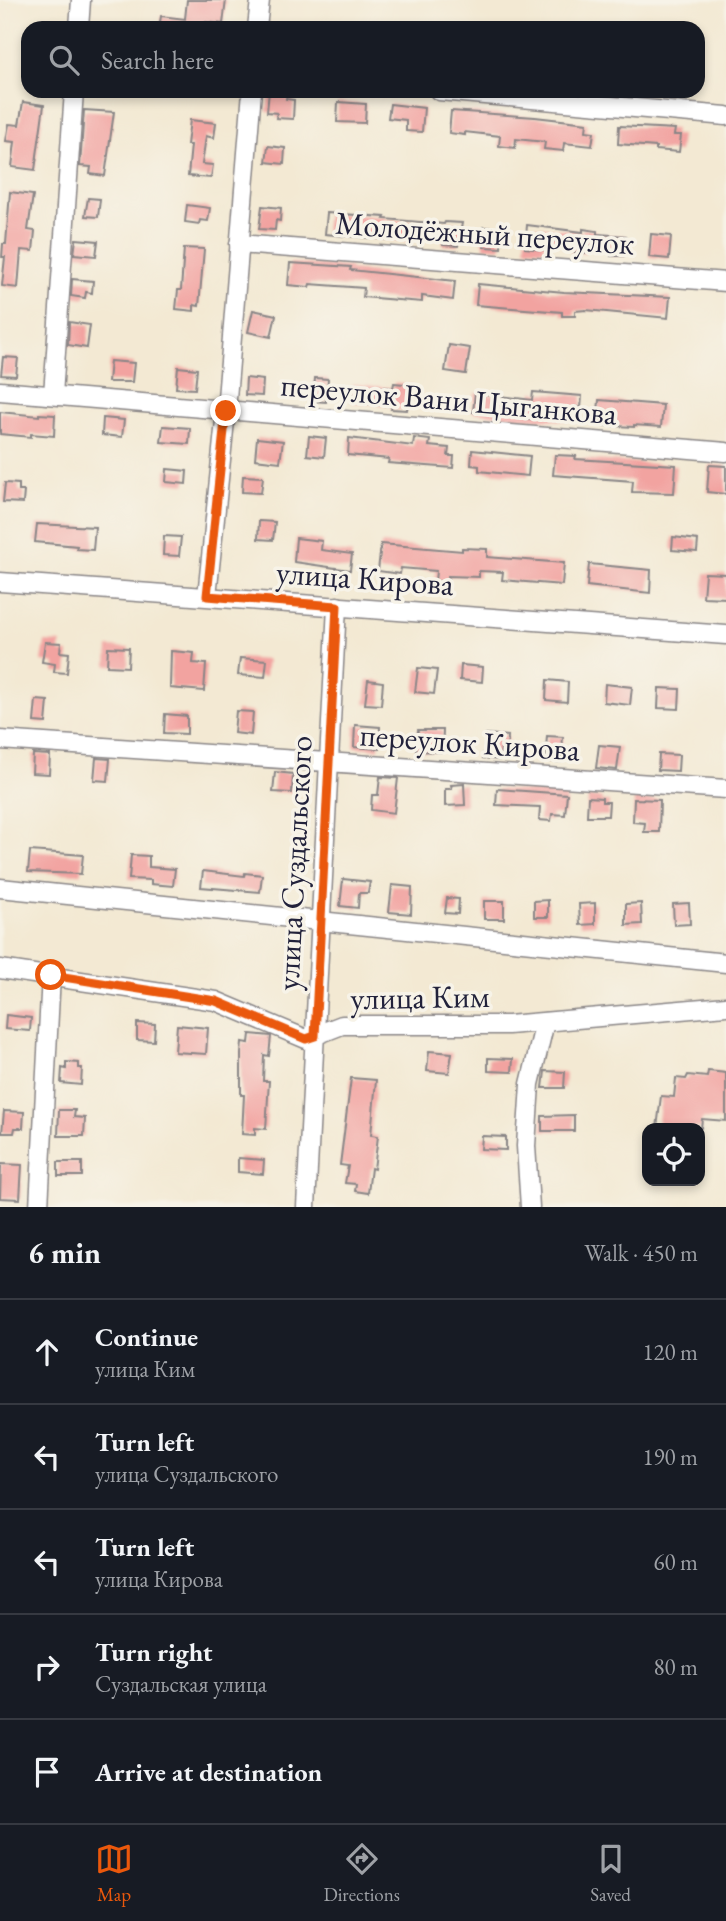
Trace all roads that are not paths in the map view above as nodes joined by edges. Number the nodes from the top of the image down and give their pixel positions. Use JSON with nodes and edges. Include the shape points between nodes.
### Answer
{"nodes":[{"id":1,"x":81,"y":0,"type":"edge"},
{"id":2,"x":260,"y":0,"type":"edge"},
{"id":3,"x":80,"y":21,"type":"edge"},
{"id":4,"x":258,"y":21,"type":"edge"},
{"id":5,"x":74,"y":98,"type":"edge"},
{"id":6,"x":251,"y":98,"type":"edge"},
{"id":7,"x":519,"y":98,"type":"edge"},
{"id":8,"x":726,"y":116,"type":"edge"},
{"id":9,"x":239,"y":244,"type":"junction"},
{"id":10,"x":726,"y":282,"type":"edge"},
{"id":11,"x":0,"y":391,"type":"edge"},
{"id":12,"x":53,"y":396,"type":"junction"},
{"id":13,"x":226,"y":411,"type":"junction"},
{"id":14,"x":726,"y":452,"type":"edge"},
{"id":15,"x":0,"y":582,"type":"edge"},
{"id":16,"x":207,"y":596,"type":"junction"},
{"id":17,"x":337,"y":606,"type":"junction"},
{"id":18,"x":726,"y":635,"type":"edge"},
{"id":19,"x":0,"y":740,"type":"edge"},
{"id":20,"x":329,"y":761,"type":"junction"},
{"id":21,"x":726,"y":789,"type":"edge"},
{"id":22,"x":0,"y":888,"type":"edge"},
{"id":23,"x":321,"y":921,"type":"junction"},
{"id":24,"x":726,"y":963,"type":"edge"},
{"id":25,"x":0,"y":969,"type":"edge"},
{"id":26,"x":51,"y":975,"type":"junction"},
{"id":27,"x":726,"y":1006,"type":"edge"},
{"id":28,"x":545,"y":1022,"type":"junction"},
{"id":29,"x":315,"y":1036,"type":"junction"},
{"id":30,"x":38,"y":1207,"type":"edge"},
{"id":31,"x":306,"y":1207,"type":"edge"},
{"id":32,"x":530,"y":1207,"type":"edge"}],
"edges":[{"from":1,"to":3,"type":"street"},
{"from":2,"to":4,"type":"street"},
{"from":5,"to":12,"type":"street"},
{"from":6,"to":9,"type":"street"},
{"from":7,"to":8,"type":"street"},
{"from":9,"to":10,"type":"street","name":"Молодёжный переулок"},
{"from":9,"to":13,"type":"street"},
{"from":11,"to":12,"type":"street","name":"переулок Вани Цыганкова"},
{"from":12,"to":13,"type":"street","name":"переулок Вани Цыганкова"},
{"from":13,"to":14,"type":"street","name":"переулок Вани Цыганкова"},
{"from":13,"to":16,"type":"street"},
{"from":15,"to":16,"type":"street","name":"улица Кирова"},
{"from":16,"to":17,"type":"street","name":"улица Кирова"},
{"from":17,"to":18,"type":"street","name":"улица Кирова"},
{"from":17,"to":20,"type":"street","name":"улица Суздальского"},
{"from":19,"to":20,"type":"street","name":"переулок Кирова"},
{"from":20,"to":21,"type":"street","name":"переулок Кирова"},
{"from":20,"to":23,"type":"street","name":"улица Суздальского"},
{"from":22,"to":23,"type":"street","name":"улица Ким"},
{"from":23,"to":24,"type":"street","name":"улица Ким"},
{"from":23,"to":29,"type":"street","name":"улица Суздальского"},
{"from":25,"to":26,"type":"street","name":"улица Ким"},
{"from":26,"to":29,"type":"street","name":"улица Ким","via":[[216,1001],[306,1039]]},
{"from":26,"to":30,"type":"street"},
{"from":27,"to":28,"type":"street","name":"улица Ким"},
{"from":28,"to":29,"type":"street","name":"улица Ким","via":[[342,1025]]},
{"from":28,"to":32,"type":"street","via":[[530,1084],[526,1146]]},
{"from":29,"to":31,"type":"street","name":"улица Суздальского"}]}
